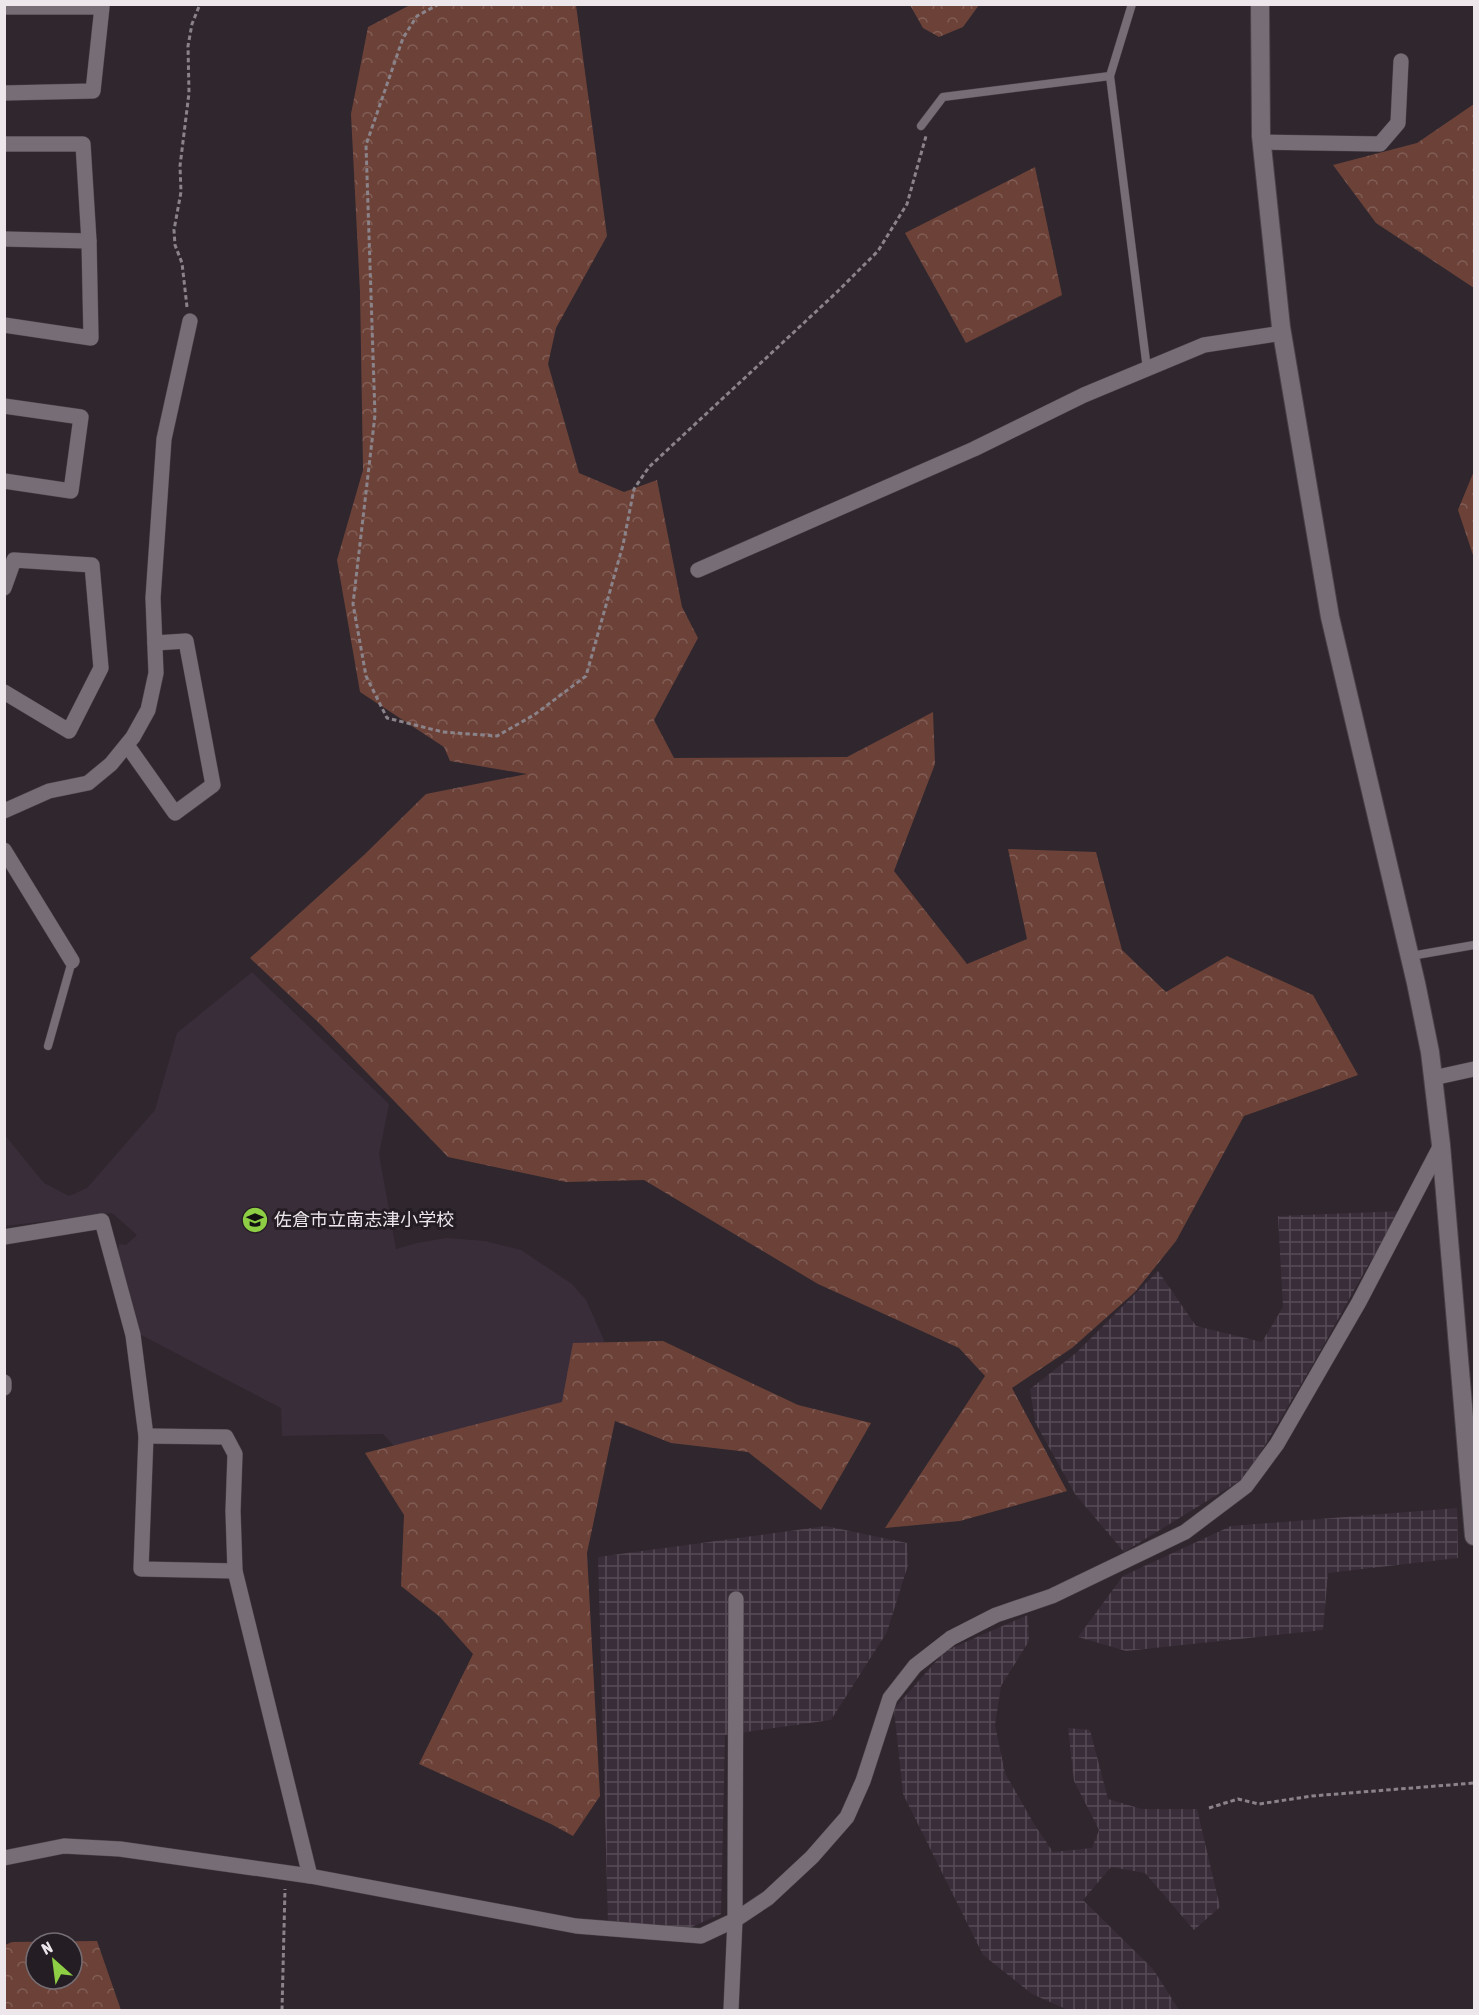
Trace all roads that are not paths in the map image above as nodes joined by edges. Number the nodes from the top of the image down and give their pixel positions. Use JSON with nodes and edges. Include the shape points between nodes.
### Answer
{"nodes":[{"id":1,"x":1132,"y":4,"type":"edge"},
{"id":2,"x":1260,"y":4,"type":"edge"},
{"id":3,"x":4,"y":7,"type":"edge"},
{"id":4,"x":1401,"y":61,"type":"dead end"},
{"id":5,"x":1110,"y":76,"type":"junction"},
{"id":6,"x":4,"y":93,"type":"edge"},
{"id":7,"x":921,"y":126,"type":"dead end"},
{"id":8,"x":1262,"y":142,"type":"junction"},
{"id":9,"x":4,"y":144,"type":"edge"},
{"id":10,"x":4,"y":239,"type":"edge"},
{"id":11,"x":89,"y":241,"type":"junction"},
{"id":12,"x":190,"y":321,"type":"road end"},
{"id":13,"x":4,"y":325,"type":"edge"},
{"id":14,"x":1282,"y":333,"type":"junction"},
{"id":15,"x":1147,"y":369,"type":"junction"},
{"id":16,"x":4,"y":406,"type":"edge"},
{"id":17,"x":4,"y":482,"type":"edge"},
{"id":18,"x":698,"y":570,"type":"dead end"},
{"id":19,"x":4,"y":588,"type":"edge"},
{"id":20,"x":155,"y":644,"type":"junction"},
{"id":21,"x":4,"y":692,"type":"edge"},
{"id":22,"x":127,"y":746,"type":"junction"},
{"id":23,"x":4,"y":810,"type":"edge"},
{"id":24,"x":4,"y":850,"type":"edge"},
{"id":25,"x":1474,"y":945,"type":"edge"},
{"id":26,"x":1409,"y":956,"type":"junction"},
{"id":27,"x":72,"y":961,"type":"joint"},
{"id":28,"x":48,"y":1046,"type":"dead end"},
{"id":29,"x":1474,"y":1069,"type":"edge"},
{"id":30,"x":1433,"y":1078,"type":"junction"},
{"id":31,"x":1441,"y":1146,"type":"junction"},
{"id":32,"x":4,"y":1237,"type":"edge"},
{"id":33,"x":4,"y":1382,"type":"edge"},
{"id":34,"x":4,"y":1388,"type":"edge"},
{"id":35,"x":147,"y":1437,"type":"junction"},
{"id":36,"x":1474,"y":1536,"type":"edge"},
{"id":37,"x":235,"y":1571,"type":"junction"},
{"id":38,"x":736,"y":1599,"type":"dead end"},
{"id":39,"x":4,"y":1858,"type":"edge"},
{"id":40,"x":310,"y":1876,"type":"junction"},
{"id":41,"x":735,"y":1920,"type":"junction"},
{"id":42,"x":731,"y":2010,"type":"edge"}],
"edges":[{"from":1,"to":5,"type":"lane"},
{"from":2,"to":8,"type":"street"},
{"from":3,"to":6,"type":"street","via":[[102,7],[93,91]]},
{"from":4,"to":8,"type":"street","via":[[1398,123],[1380,144]]},
{"from":5,"to":7,"type":"lane","via":[[943,97]]},
{"from":5,"to":15,"type":"lane"},
{"from":8,"to":14,"type":"street"},
{"from":9,"to":11,"type":"street","via":[[84,144]]},
{"from":10,"to":11,"type":"street"},
{"from":11,"to":13,"type":"street","via":[[91,338]]},
{"from":12,"to":20,"type":"street","via":[[164,439],[153,598]]},
{"from":14,"to":15,"type":"street","via":[[1204,345]]},
{"from":14,"to":26,"type":"street","via":[[1330,617]]},
{"from":15,"to":18,"type":"street"},
{"from":16,"to":17,"type":"street","via":[[81,417],[70,491]]},
{"from":19,"to":21,"type":"street","via":[[14,560],[92,565],[101,668],[69,731]]},
{"from":20,"to":22,"type":"street","via":[[156,673],[148,710]]},
{"from":20,"to":22,"type":"street","via":[[186,641],[213,785],[175,813]]},
{"from":22,"to":23,"type":"street","via":[[88,783],[49,791]]},
{"from":24,"to":27,"type":"street"},
{"from":25,"to":26,"type":"lane"},
{"from":26,"to":30,"type":"street"},
{"from":27,"to":28,"type":"lane"},
{"from":29,"to":30,"type":"street"},
{"from":30,"to":31,"type":"street"},
{"from":31,"to":36,"type":"street"},
{"from":31,"to":41,"type":"street","via":[[1359,1302],[1276,1444],[1246,1485],[1185,1532],[1052,1596],[996,1615],[951,1638],[915,1666],[890,1698],[847,1817],[768,1898]]},
{"from":32,"to":35,"type":"street","via":[[102,1221],[133,1335]]},
{"from":33,"to":34,"type":"street"},
{"from":35,"to":37,"type":"street","via":[[226,1437],[232,1445],[236,1454]]},
{"from":35,"to":37,"type":"street","via":[[141,1569]]},
{"from":37,"to":40,"type":"street"},
{"from":38,"to":41,"type":"street"},
{"from":39,"to":40,"type":"street","via":[[64,1846],[120,1849]]},
{"from":40,"to":41,"type":"street","via":[[576,1926],[701,1936]]},
{"from":41,"to":42,"type":"street"}]}
